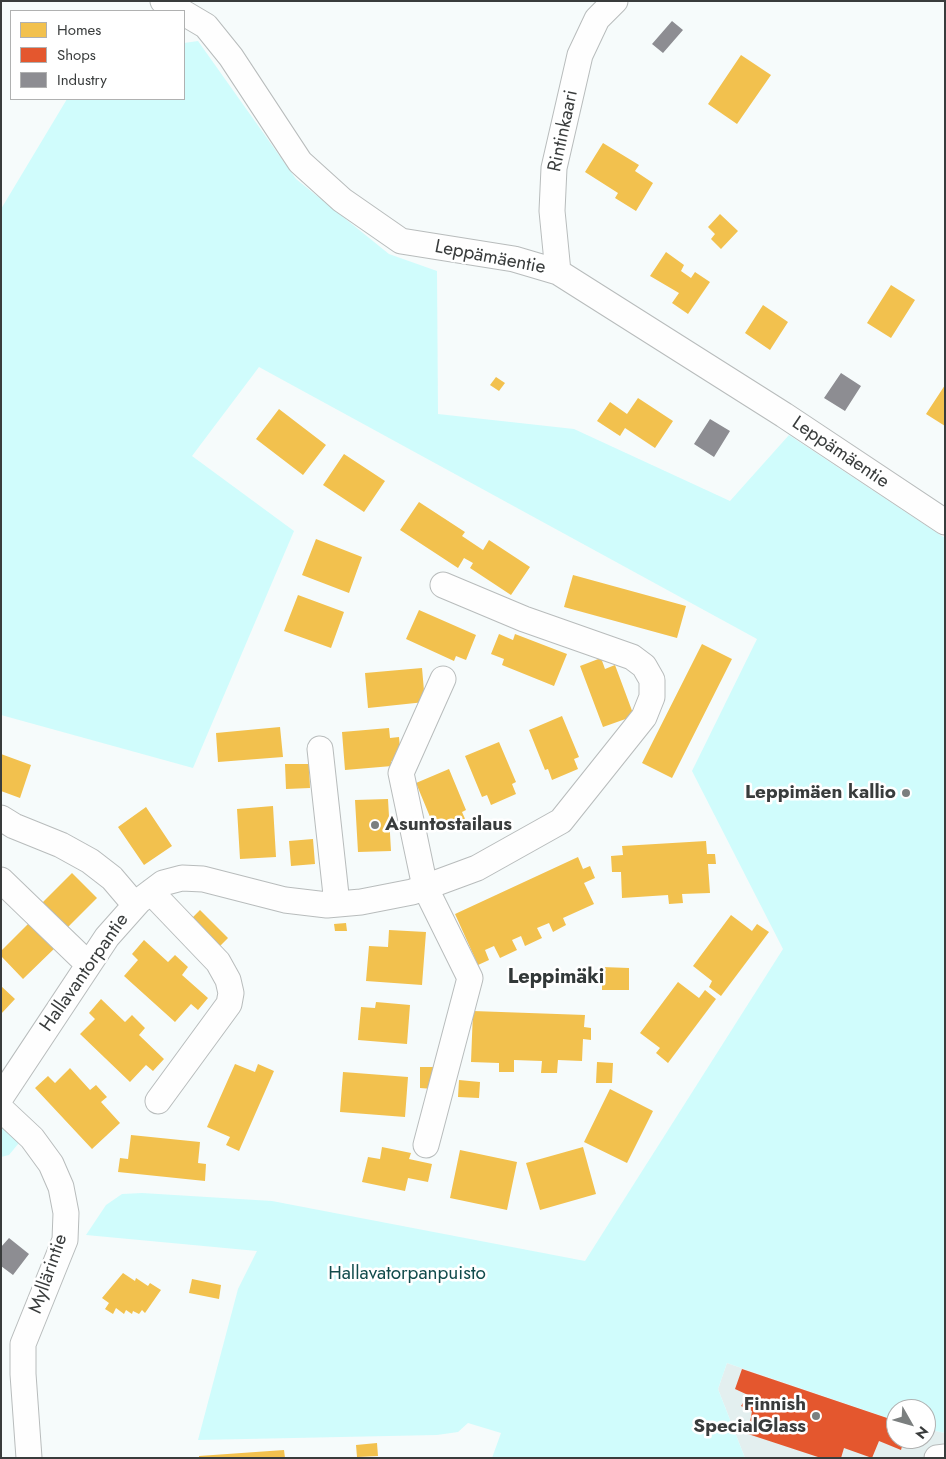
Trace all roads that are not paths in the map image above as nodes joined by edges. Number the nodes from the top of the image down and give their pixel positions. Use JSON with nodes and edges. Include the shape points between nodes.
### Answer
{"nodes":[{"id":1,"x":163,"y":1,"type":"edge"},
{"id":2,"x":614,"y":1,"type":"edge"},
{"id":3,"x":179,"y":10,"type":"edge"},
{"id":4,"x":185,"y":14,"type":"edge"},
{"id":5,"x":558,"y":272,"type":"junction"},
{"id":6,"x":945,"y":522,"type":"edge"},
{"id":7,"x":443,"y":585,"type":"dead end"},
{"id":8,"x":443,"y":679,"type":"dead end"},
{"id":9,"x":320,"y":749,"type":"dead end"},
{"id":10,"x":1,"y":818,"type":"edge"},
{"id":11,"x":1,"y":880,"type":"edge"},
{"id":12,"x":425,"y":888,"type":"junction"},
{"id":13,"x":143,"y":898,"type":"junction"},
{"id":14,"x":337,"y":904,"type":"junction"},
{"id":15,"x":88,"y":964,"type":"junction"},
{"id":16,"x":1,"y":1097,"type":"edge"},
{"id":17,"x":158,"y":1101,"type":"dead end"},
{"id":18,"x":1,"y":1109,"type":"edge"},
{"id":19,"x":426,"y":1145,"type":"dead end"},
{"id":20,"x":945,"y":1456,"type":"edge"},
{"id":21,"x":29,"y":1458,"type":"edge"},
{"id":22,"x":937,"y":1458,"type":"edge"}],
"edges":[{"from":1,"to":3,"type":"street","name":"Leppämäentie"},
{"from":2,"to":5,"type":"street","name":"Rintinkaari","via":[[597,19],[580,55],[554,168],[552,211]]},
{"from":4,"to":5,"type":"street","name":"Leppämäentie","via":[[206,26],[231,57],[300,162],[364,216],[401,241],[514,259]]},
{"from":5,"to":6,"type":"street","name":"Leppämäentie","via":[[784,415]]},
{"from":7,"to":12,"type":"street","name":"Hallavantorpantie","via":[[524,619],[632,657],[644,666],[652,680],[652,697],[644,717],[560,821],[477,868]]},
{"from":8,"to":12,"type":"street","via":[[401,773]]},
{"from":9,"to":14,"type":"street"},
{"from":10,"to":13,"type":"street","via":[[90,861]]},
{"from":11,"to":15,"type":"street"},
{"from":12,"to":14,"type":"street","name":"Hallavantorpantie"},
{"from":12,"to":19,"type":"street","via":[[470,978]]},
{"from":13,"to":14,"type":"street","name":"Hallavantorpantie","via":[[163,883],[182,878],[203,879],[285,900]]},
{"from":13,"to":15,"type":"street","name":"Hallavantorpantie","via":[[106,937]]},
{"from":13,"to":17,"type":"street","via":[[218,962],[231,993],[229,1004]]},
{"from":15,"to":16,"type":"street","name":"Hallavantorpantie"},
{"from":18,"to":21,"type":"street","name":"Myllärintie","via":[[32,1138],[51,1164],[61,1187],[66,1213],[65,1240],[23,1344]]},
{"from":20,"to":22,"type":"street"}]}
